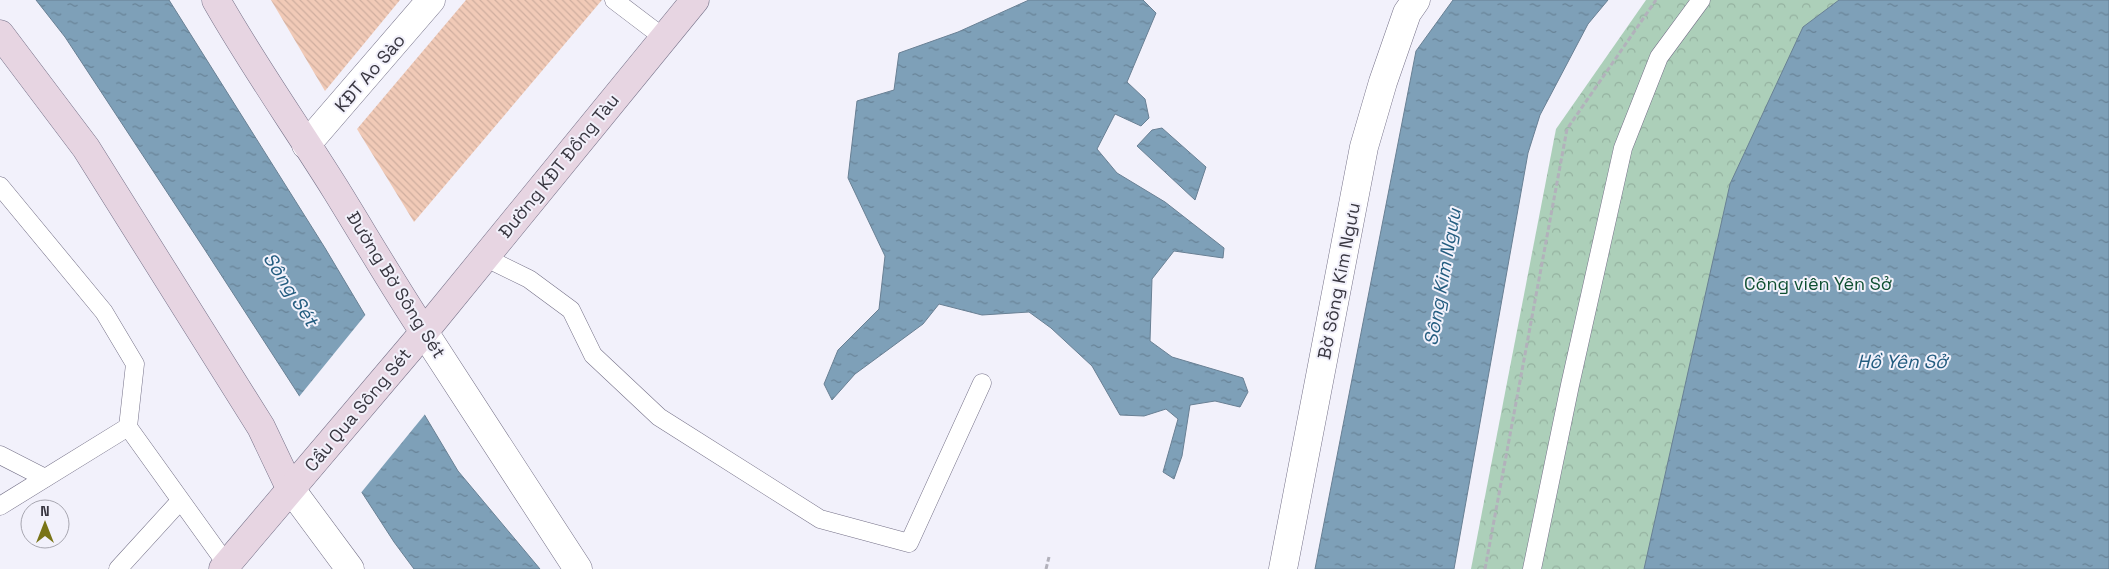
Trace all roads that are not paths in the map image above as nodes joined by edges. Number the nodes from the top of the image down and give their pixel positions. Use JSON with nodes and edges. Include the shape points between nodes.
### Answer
{"nodes":[{"id":1,"x":216,"y":0,"type":"edge"},
{"id":2,"x":432,"y":0,"type":"edge"},
{"id":3,"x":614,"y":0,"type":"edge"},
{"id":4,"x":695,"y":0,"type":"edge"},
{"id":5,"x":1416,"y":0,"type":"edge"},
{"id":6,"x":1701,"y":0,"type":"edge"},
{"id":7,"x":0,"y":34,"type":"edge"},
{"id":8,"x":664,"y":38,"type":"junction"},
{"id":9,"x":306,"y":145,"type":"junction"},
{"id":10,"x":0,"y":186,"type":"edge"},
{"id":11,"x":6,"y":203,"type":"edge"},
{"id":12,"x":484,"y":257,"type":"junction"},
{"id":13,"x":418,"y":340,"type":"junction"},
{"id":14,"x":982,"y":383,"type":"dead end"},
{"id":15,"x":128,"y":427,"type":"junction"},
{"id":16,"x":0,"y":455,"type":"edge"},
{"id":17,"x":46,"y":478,"type":"junction"},
{"id":18,"x":290,"y":488,"type":"junction"},
{"id":19,"x":180,"y":501,"type":"junction"},
{"id":20,"x":0,"y":506,"type":"edge"},
{"id":21,"x":226,"y":567,"type":"edge"},
{"id":22,"x":118,"y":569,"type":"edge"},
{"id":23,"x":350,"y":569,"type":"edge"},
{"id":24,"x":578,"y":569,"type":"edge"},
{"id":25,"x":1283,"y":569,"type":"edge"},
{"id":26,"x":1532,"y":569,"type":"edge"}],
"edges":[{"from":1,"to":9,"type":"street","name":"Đường Bờ Sông Sét"},
{"from":2,"to":9,"type":"street","name":"KĐT Ao Sào"},
{"from":3,"to":8,"type":"lane"},
{"from":4,"to":8,"type":"street","name":"Đường KĐT Đồng Tàu"},
{"from":5,"to":25,"type":"street","name":"Bờ Sông Kim Ngưu","via":[[1401,30],[1364,147]]},
{"from":6,"to":26,"type":"lane","via":[[1659,56],[1622,148]]},
{"from":7,"to":18,"type":"street","via":[[86,148],[261,427]]},
{"from":8,"to":12,"type":"street","name":"Đường KĐT Đồng Tàu"},
{"from":9,"to":13,"type":"street","name":"Đường Bờ Sông Sét"},
{"from":10,"to":11,"type":"lane"},
{"from":11,"to":15,"type":"lane","via":[[104,312],[135,364]]},
{"from":12,"to":13,"type":"street","name":"Đường KĐT Đồng Tàu"},
{"from":12,"to":14,"type":"lane","via":[[528,279],[571,310],[593,355],[659,417],[820,519],[909,543]]},
{"from":13,"to":18,"type":"street","name":"Cầu Qua Sông Sét"},
{"from":13,"to":24,"type":"street","name":"Đường Bờ Sông Sét"},
{"from":15,"to":17,"type":"lane"},
{"from":15,"to":19,"type":"lane"},
{"from":16,"to":17,"type":"lane"},
{"from":17,"to":20,"type":"lane"},
{"from":18,"to":21,"type":"street"},
{"from":18,"to":23,"type":"street"},
{"from":19,"to":21,"type":"lane"},
{"from":19,"to":22,"type":"lane"}]}
